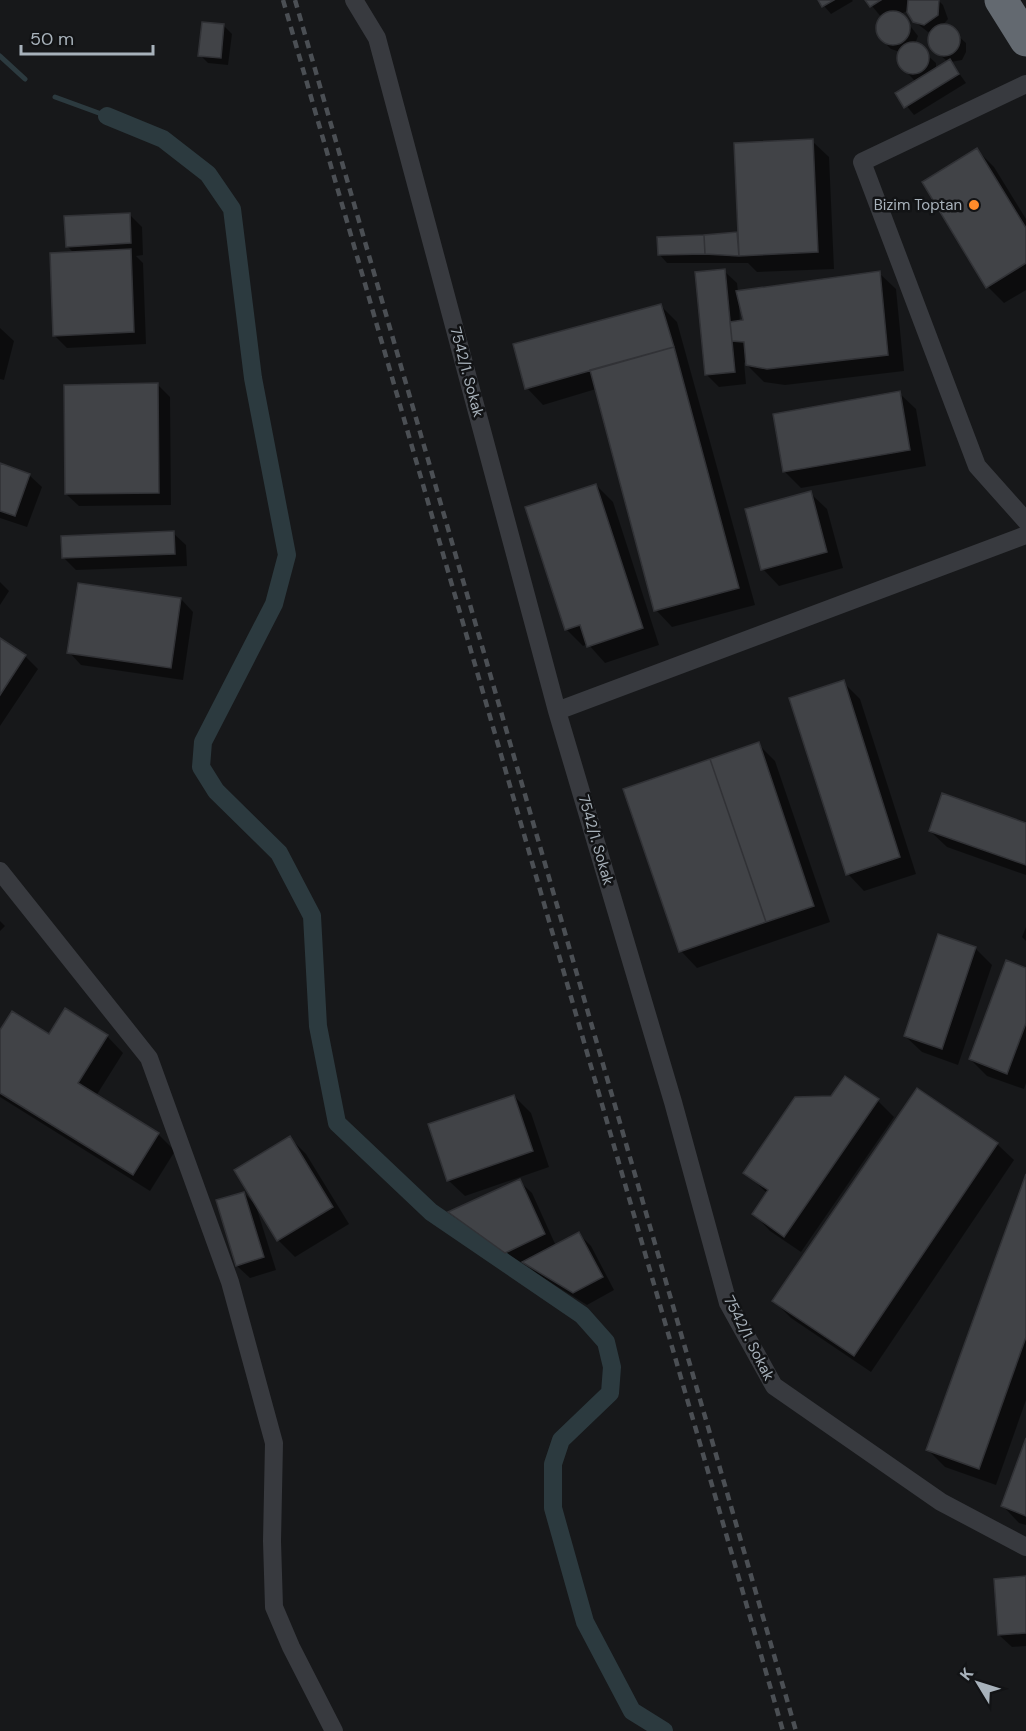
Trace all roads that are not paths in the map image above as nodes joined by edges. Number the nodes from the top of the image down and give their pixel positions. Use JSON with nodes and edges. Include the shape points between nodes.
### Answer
{"nodes":[{"id":1,"x":354,"y":0,"type":"edge"},
{"id":2,"x":1001,"y":0,"type":"edge"},
{"id":3,"x":1026,"y":40,"type":"edge"},
{"id":4,"x":1026,"y":84,"type":"edge"},
{"id":5,"x":1026,"y":521,"type":"edge"},
{"id":6,"x":1026,"y":535,"type":"edge"},
{"id":7,"x":557,"y":711,"type":"junction"},
{"id":8,"x":0,"y":871,"type":"edge"},
{"id":9,"x":1026,"y":1547,"type":"edge"},
{"id":10,"x":334,"y":1731,"type":"edge"}],
"edges":[{"from":1,"to":7,"type":"street","name":"7542/1. Sokak","via":[[377,38]]},
{"from":2,"to":3,"type":"highway"},
{"from":4,"to":5,"type":"street","via":[[862,162],[977,466]]},
{"from":6,"to":7,"type":"street"},
{"from":7,"to":9,"type":"street","name":"7542/1. Sokak","via":[[728,1303],[774,1386],[940,1502]]},
{"from":8,"to":10,"type":"street","via":[[149,1058],[230,1282],[274,1443],[274,1607]]}]}
